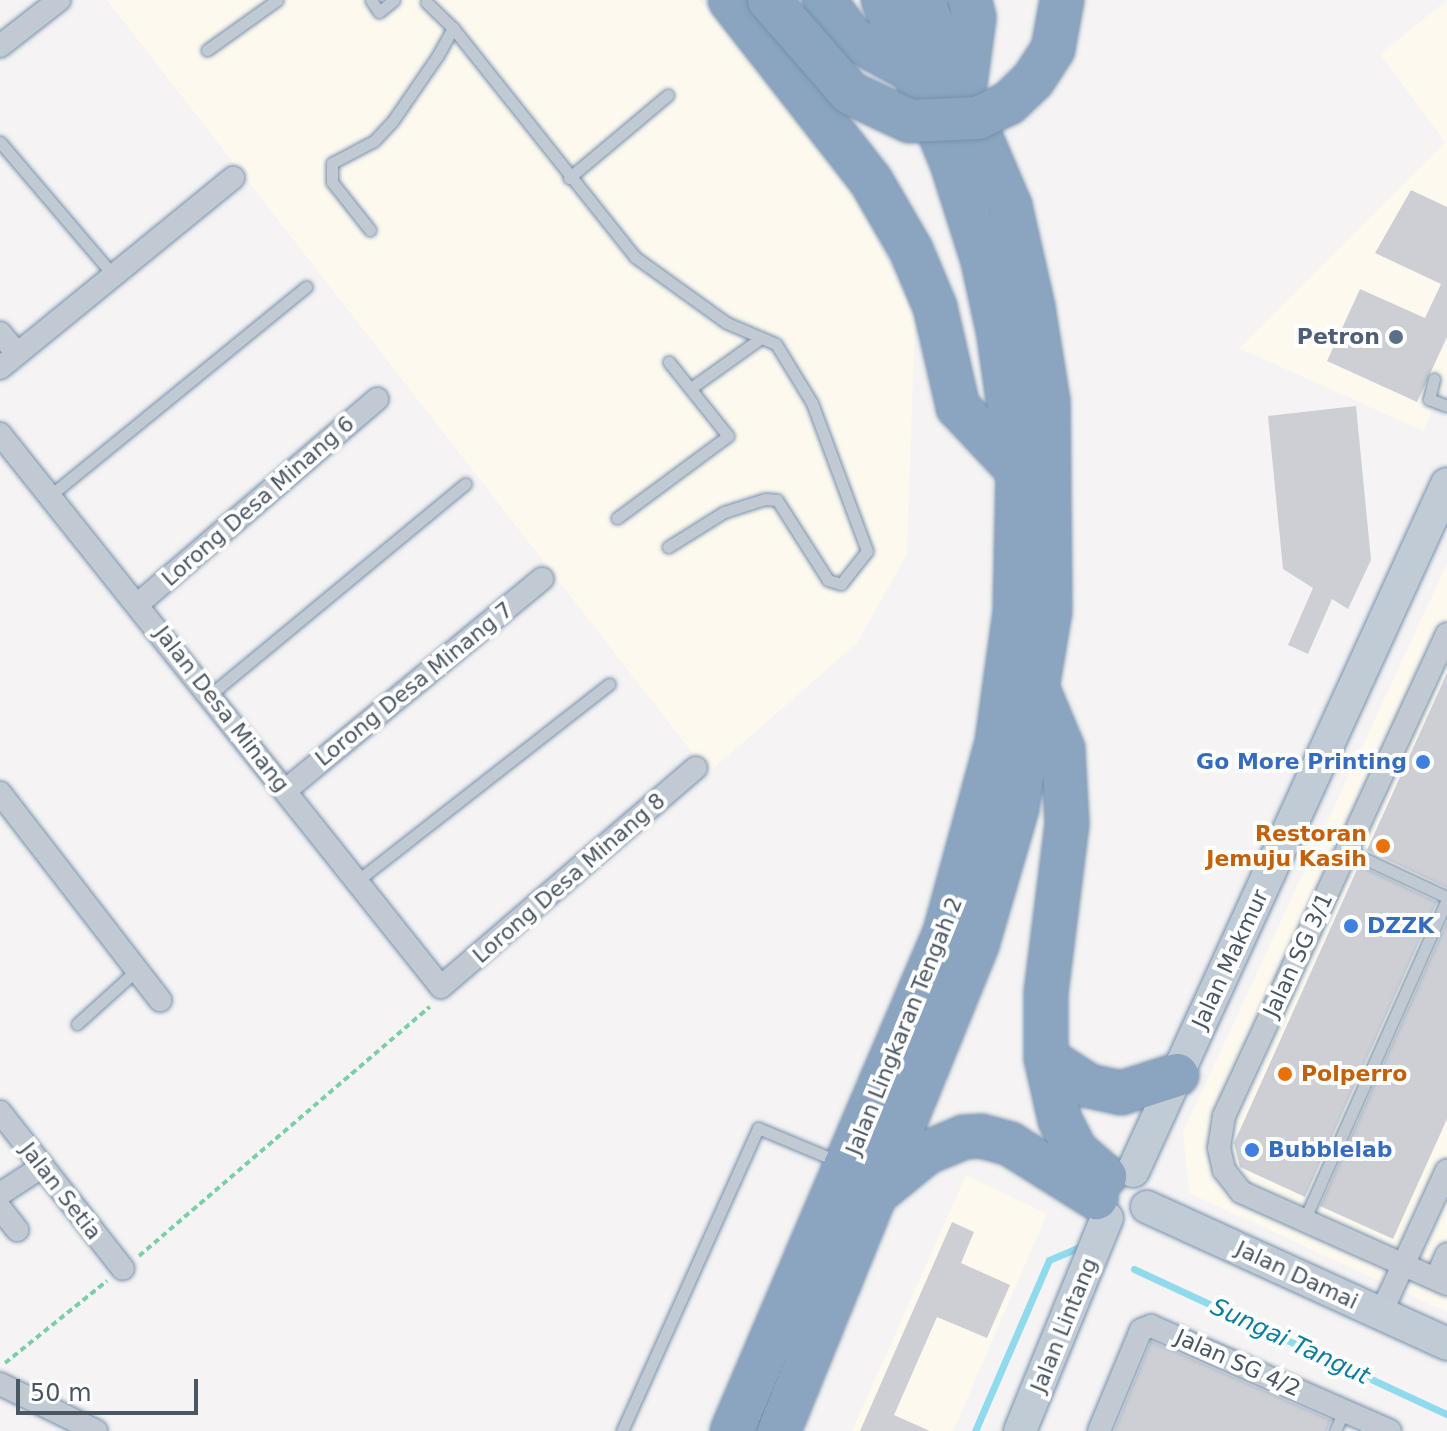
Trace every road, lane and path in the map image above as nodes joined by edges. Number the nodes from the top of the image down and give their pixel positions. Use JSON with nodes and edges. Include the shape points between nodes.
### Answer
{"nodes":[{"id":1,"x":59,"y":0,"type":"edge"},
{"id":2,"x":277,"y":0,"type":"edge"},
{"id":3,"x":371,"y":0,"type":"edge"},
{"id":4,"x":394,"y":0,"type":"edge"},
{"id":5,"x":730,"y":0,"type":"edge"},
{"id":6,"x":769,"y":0,"type":"edge"},
{"id":7,"x":824,"y":0,"type":"edge"},
{"id":8,"x":883,"y":0,"type":"edge"},
{"id":9,"x":922,"y":0,"type":"edge"},
{"id":10,"x":970,"y":0,"type":"edge"},
{"id":11,"x":1062,"y":0,"type":"edge"},
{"id":12,"x":426,"y":1,"type":"edge"},
{"id":13,"x":453,"y":28,"type":"junction"},
{"id":14,"x":0,"y":46,"type":"edge"},
{"id":15,"x":207,"y":50,"type":"dead end"},
{"id":16,"x":918,"y":74,"type":"junction"},
{"id":17,"x":964,"y":93,"type":"junction"},
{"id":18,"x":668,"y":95,"type":"dead end"},
{"id":19,"x":0,"y":142,"type":"edge"},
{"id":20,"x":233,"y":178,"type":"dead end"},
{"id":21,"x":569,"y":178,"type":"junction"},
{"id":22,"x":370,"y":230,"type":"dead end"},
{"id":23,"x":113,"y":275,"type":"junction"},
{"id":24,"x":306,"y":287,"type":"dead end"},
{"id":25,"x":0,"y":333,"type":"edge"},
{"id":26,"x":761,"y":338,"type":"junction"},
{"id":27,"x":8,"y":361,"type":"edge"},
{"id":28,"x":669,"y":362,"type":"dead end"},
{"id":29,"x":1434,"y":379,"type":"dead end"},
{"id":30,"x":691,"y":388,"type":"junction"},
{"id":31,"x":377,"y":399,"type":"dead end"},
{"id":32,"x":1447,"y":406,"type":"edge"},
{"id":33,"x":0,"y":434,"type":"edge"},
{"id":34,"x":1018,"y":471,"type":"junction"},
{"id":35,"x":465,"y":484,"type":"dead end"},
{"id":36,"x":52,"y":494,"type":"junction"},
{"id":37,"x":1445,"y":494,"type":"edge"},
{"id":38,"x":617,"y":518,"type":"dead end"},
{"id":39,"x":668,"y":547,"type":"dead end"},
{"id":40,"x":542,"y":579,"type":"dead end"},
{"id":41,"x":138,"y":604,"type":"junction"},
{"id":42,"x":1447,"y":634,"type":"edge"},
{"id":43,"x":609,"y":684,"type":"dead end"},
{"id":44,"x":211,"y":694,"type":"junction"},
{"id":45,"x":1040,"y":694,"type":"junction"},
{"id":46,"x":696,"y":768,"type":"dead end"},
{"id":47,"x":286,"y":790,"type":"junction"},
{"id":48,"x":0,"y":793,"type":"edge"},
{"id":49,"x":1346,"y":850,"type":"junction"},
{"id":50,"x":357,"y":881,"type":"junction"},
{"id":51,"x":1447,"y":898,"type":"edge"},
{"id":52,"x":140,"y":967,"type":"junction"},
{"id":53,"x":441,"y":987,"type":"junction"},
{"id":54,"x":160,"y":1000,"type":"dead end"},
{"id":55,"x":77,"y":1024,"type":"dead end"},
{"id":56,"x":1046,"y":1058,"type":"junction"},
{"id":57,"x":1177,"y":1075,"type":"junction"},
{"id":58,"x":0,"y":1112,"type":"edge"},
{"id":59,"x":40,"y":1168,"type":"junction"},
{"id":60,"x":1447,"y":1170,"type":"edge"},
{"id":61,"x":864,"y":1178,"type":"junction"},
{"id":62,"x":1110,"y":1191,"type":"junction"},
{"id":63,"x":0,"y":1194,"type":"edge"},
{"id":64,"x":0,"y":1208,"type":"edge"},
{"id":65,"x":1303,"y":1223,"type":"junction"},
{"id":66,"x":17,"y":1230,"type":"dead end"},
{"id":67,"x":1447,"y":1254,"type":"edge"},
{"id":68,"x":1403,"y":1267,"type":"junction"},
{"id":69,"x":123,"y":1269,"type":"junction"},
{"id":70,"x":1441,"y":1281,"type":"edge"},
{"id":71,"x":1381,"y":1313,"type":"junction"},
{"id":72,"x":1447,"y":1344,"type":"edge"},
{"id":73,"x":0,"y":1369,"type":"edge"},
{"id":74,"x":0,"y":1384,"type":"edge"},
{"id":75,"x":1339,"y":1421,"type":"edge"},
{"id":76,"x":730,"y":1424,"type":"edge"},
{"id":77,"x":96,"y":1431,"type":"edge"},
{"id":78,"x":622,"y":1431,"type":"edge"},
{"id":79,"x":779,"y":1431,"type":"edge"},
{"id":80,"x":1020,"y":1431,"type":"edge"},
{"id":81,"x":1099,"y":1431,"type":"edge"},
{"id":82,"x":1390,"y":1431,"type":"edge"}],
"edges":[{"from":1,"to":14,"type":"street"},
{"from":2,"to":15,"type":"lane"},
{"from":3,"to":4,"type":"lane","via":[[379,12]]},
{"from":5,"to":34,"type":"highway","via":[[871,181],[911,250],[935,307],[958,407]]},
{"from":6,"to":11,"type":"highway","bridge":true,"via":[[850,93],[910,121],[978,118],[1009,103],[1033,80],[1053,49]]},
{"from":7,"to":16,"type":"highway","via":[[852,38]]},
{"from":8,"to":16,"type":"highway","name":"Jalan Lingkaran Tengah 2"},
{"from":9,"to":17,"type":"highway","name":"Jalan Lingkaran Tengah 2"},
{"from":10,"to":17,"type":"highway","via":[[974,18]]},
{"from":12,"to":13,"type":"lane"},
{"from":13,"to":21,"type":"lane"},
{"from":13,"to":22,"type":"lane","via":[[392,122],[374,141],[332,163],[332,182]]},
{"from":16,"to":34,"type":"highway","name":"Jalan Lingkaran Tengah 2","via":[[983,261]]},
{"from":17,"to":45,"type":"highway","name":"Jalan Lingkaran Tengah 2","via":[[1010,206],[1048,401],[1052,566]]},
{"from":18,"to":21,"type":"lane"},
{"from":19,"to":23,"type":"lane"},
{"from":20,"to":23,"type":"street"},
{"from":21,"to":26,"type":"lane","via":[[635,257],[693,302]]},
{"from":23,"to":27,"type":"street"},
{"from":24,"to":36,"type":"lane"},
{"from":25,"to":27,"type":"street"},
{"from":26,"to":30,"type":"lane"},
{"from":26,"to":39,"type":"lane","via":[[776,344],[812,403],[867,551],[841,584],[828,580],[777,500],[765,499],[724,512]]},
{"from":28,"to":30,"type":"lane"},
{"from":29,"to":32,"type":"lane","via":[[1429,399]]},
{"from":30,"to":38,"type":"lane","via":[[728,436]]},
{"from":31,"to":41,"type":"street","name":"Lorong Desa Minang 6"},
{"from":33,"to":36,"type":"street","name":"Jalan Desa Minang"},
{"from":34,"to":61,"type":"highway","name":"Jalan Lingkaran Tengah 2","via":[[1015,612],[997,742],[945,932]]},
{"from":35,"to":44,"type":"lane"},
{"from":36,"to":41,"type":"street","name":"Jalan Desa Minang"},
{"from":37,"to":57,"type":"street","name":"Jalan Makmur"},
{"from":40,"to":47,"type":"street","name":"Lorong Desa Minang 7"},
{"from":41,"to":44,"type":"street","name":"Jalan Desa Minang"},
{"from":42,"to":49,"type":"street","name":"Jalan SG 3/1"},
{"from":43,"to":50,"type":"lane"},
{"from":44,"to":47,"type":"street","name":"Jalan Desa Minang"},
{"from":45,"to":56,"type":"highway","via":[[1063,749],[1067,824],[1046,993]]},
{"from":45,"to":61,"type":"highway","name":"Jalan Lingkaran Tengah 2","via":[[1017,808],[982,931]]},
{"from":46,"to":53,"type":"street","name":"Lorong Desa Minang 8"},
{"from":47,"to":50,"type":"street","name":"Jalan Desa Minang"},
{"from":48,"to":52,"type":"street"},
{"from":49,"to":51,"type":"lane"},
{"from":49,"to":65,"type":"street","name":"Jalan SG 3/1","via":[[1224,1116],[1219,1148],[1220,1162],[1241,1192]]},
{"from":50,"to":53,"type":"street","name":"Jalan Desa Minang"},
{"from":51,"to":65,"type":"lane"},
{"from":52,"to":54,"type":"street"},
{"from":52,"to":55,"type":"lane"},
{"from":53,"to":69,"type":"path","via":[[426,1012]]},
{"from":56,"to":57,"type":"highway","via":[[1089,1086],[1121,1093]]},
{"from":56,"to":62,"type":"highway","via":[[1060,1120],[1075,1150]]},
{"from":57,"to":62,"type":"street","name":"Jalan Makmur"},
{"from":58,"to":59,"type":"street","name":"Jalan Setia"},
{"from":59,"to":63,"type":"street"},
{"from":59,"to":69,"type":"street","name":"Jalan Setia"},
{"from":60,"to":68,"type":"street"},
{"from":61,"to":62,"type":"highway","via":[[964,1137],[981,1136],[1010,1144]]},
{"from":61,"to":76,"type":"highway","name":"Jalan Lingkaran Tengah 2"},
{"from":61,"to":78,"type":"lane","via":[[758,1128]]},
{"from":61,"to":79,"type":"highway","name":"Jalan Lingkaran Tengah 2"},
{"from":62,"to":71,"type":"street","name":"Jalan Damai","via":[[1149,1190],[1147,1207]]},
{"from":62,"to":80,"type":"street","name":"Jalan Lintang"},
{"from":64,"to":66,"type":"street"},
{"from":65,"to":68,"type":"street"},
{"from":67,"to":70,"type":"street"},
{"from":68,"to":70,"type":"street"},
{"from":68,"to":71,"type":"street"},
{"from":69,"to":73,"type":"path","via":[[18,1348]]},
{"from":71,"to":72,"type":"street","name":"Jalan Damai"},
{"from":74,"to":77,"type":"street"},
{"from":75,"to":81,"type":"street","name":"Jalan SG 4/2","via":[[1151,1326],[1141,1330]]},
{"from":75,"to":82,"type":"street","name":"Jalan SG 4/2"}]}
